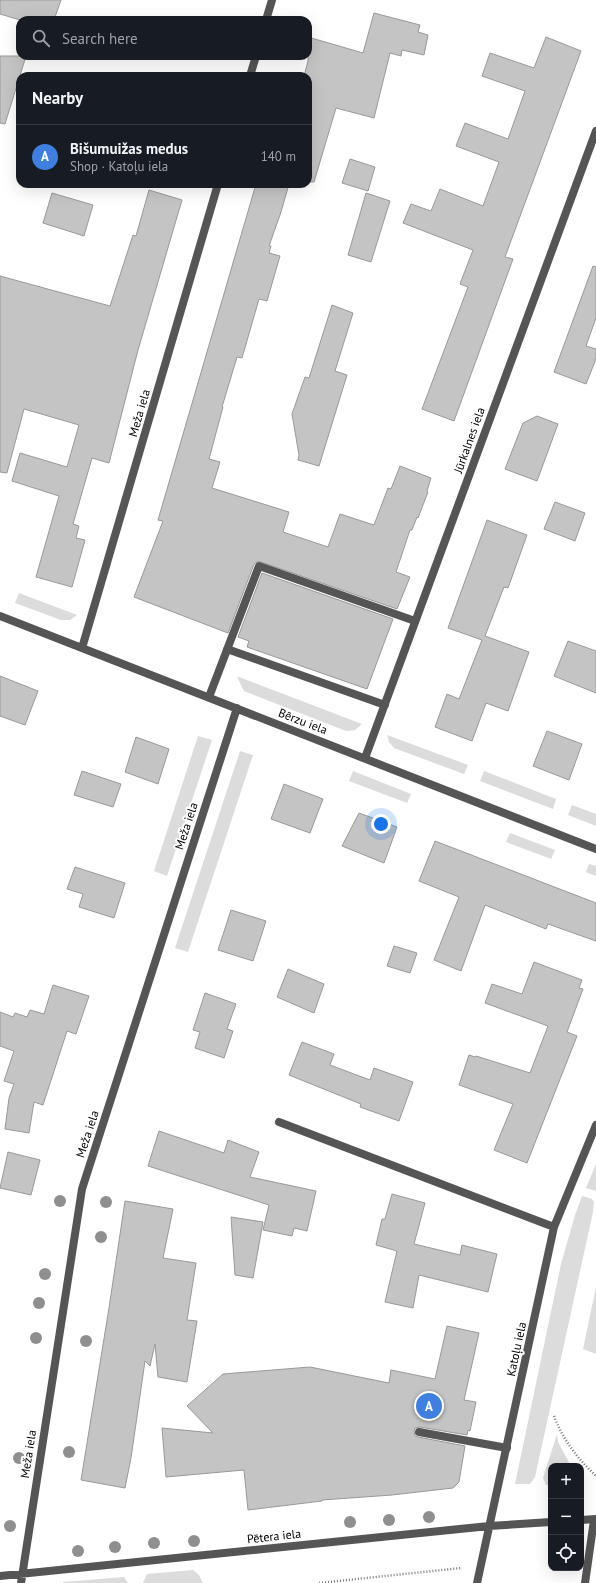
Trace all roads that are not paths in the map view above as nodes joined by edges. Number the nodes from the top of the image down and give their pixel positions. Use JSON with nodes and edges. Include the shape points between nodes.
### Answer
{"nodes":[{"id":1,"x":272,"y":0,"type":"edge"},
{"id":2,"x":267,"y":16,"type":"edge"},
{"id":3,"x":255,"y":60,"type":"edge"},
{"id":4,"x":251,"y":72,"type":"edge"},
{"id":5,"x":596,"y":131,"type":"edge"},
{"id":6,"x":217,"y":188,"type":"edge"},
{"id":7,"x":0,"y":616,"type":"edge"},
{"id":8,"x":415,"y":621,"type":"junction"},
{"id":9,"x":82,"y":648,"type":"junction"},
{"id":10,"x":228,"y":649,"type":"junction"},
{"id":11,"x":209,"y":697,"type":"junction"},
{"id":12,"x":385,"y":705,"type":"junction"},
{"id":13,"x":237,"y":708,"type":"junction"},
{"id":14,"x":365,"y":758,"type":"junction"},
{"id":15,"x":596,"y":849,"type":"edge"},
{"id":16,"x":279,"y":1122,"type":"dead end"},
{"id":17,"x":596,"y":1125,"type":"edge"},
{"id":18,"x":554,"y":1227,"type":"junction"},
{"id":19,"x":418,"y":1432,"type":"dead end"},
{"id":20,"x":507,"y":1448,"type":"junction"},
{"id":21,"x":595,"y":1519,"type":"edge"},
{"id":22,"x":584,"y":1520,"type":"edge"},
{"id":23,"x":548,"y":1522,"type":"edge"},
{"id":24,"x":489,"y":1526,"type":"junction"},
{"id":25,"x":22,"y":1574,"type":"junction"},
{"id":26,"x":0,"y":1576,"type":"edge"},
{"id":27,"x":21,"y":1583,"type":"edge"},
{"id":28,"x":477,"y":1583,"type":"edge"},
{"id":29,"x":585,"y":1583,"type":"edge"}],
"edges":[{"from":1,"to":2,"type":"street"},
{"from":3,"to":4,"type":"street"},
{"from":5,"to":8,"type":"street","name":"Jūrkalnes iela"},
{"from":6,"to":9,"type":"street","name":"Meža iela"},
{"from":7,"to":9,"type":"street","name":"Bērzu iela"},
{"from":8,"to":10,"type":"street","via":[[259,566]]},
{"from":8,"to":12,"type":"street","name":"Jūrkalnes iela"},
{"from":9,"to":11,"type":"street","name":"Bērzu iela"},
{"from":10,"to":11,"type":"street"},
{"from":10,"to":12,"type":"street"},
{"from":11,"to":13,"type":"street","name":"Bērzu iela"},
{"from":12,"to":14,"type":"street","name":"Jūrkalnes iela"},
{"from":13,"to":14,"type":"street","name":"Bērzu iela"},
{"from":13,"to":25,"type":"street","name":"Meža iela","via":[[82,1189]]},
{"from":14,"to":15,"type":"street","name":"Bērzu iela"},
{"from":16,"to":18,"type":"street"},
{"from":17,"to":18,"type":"street","name":"Katoļu iela"},
{"from":18,"to":20,"type":"street","name":"Katoļu iela"},
{"from":19,"to":20,"type":"street"},
{"from":20,"to":24,"type":"street","name":"Katoļu iela"},
{"from":21,"to":22,"type":"street"},
{"from":21,"to":29,"type":"street"},
{"from":23,"to":24,"type":"street","name":"Pētera iela"},
{"from":24,"to":25,"type":"street","name":"Pētera iela"},
{"from":24,"to":28,"type":"street","name":"Katoļu iela"},
{"from":25,"to":26,"type":"street","name":"Pētera iela"},
{"from":25,"to":27,"type":"street","name":"Meža iela"}]}
